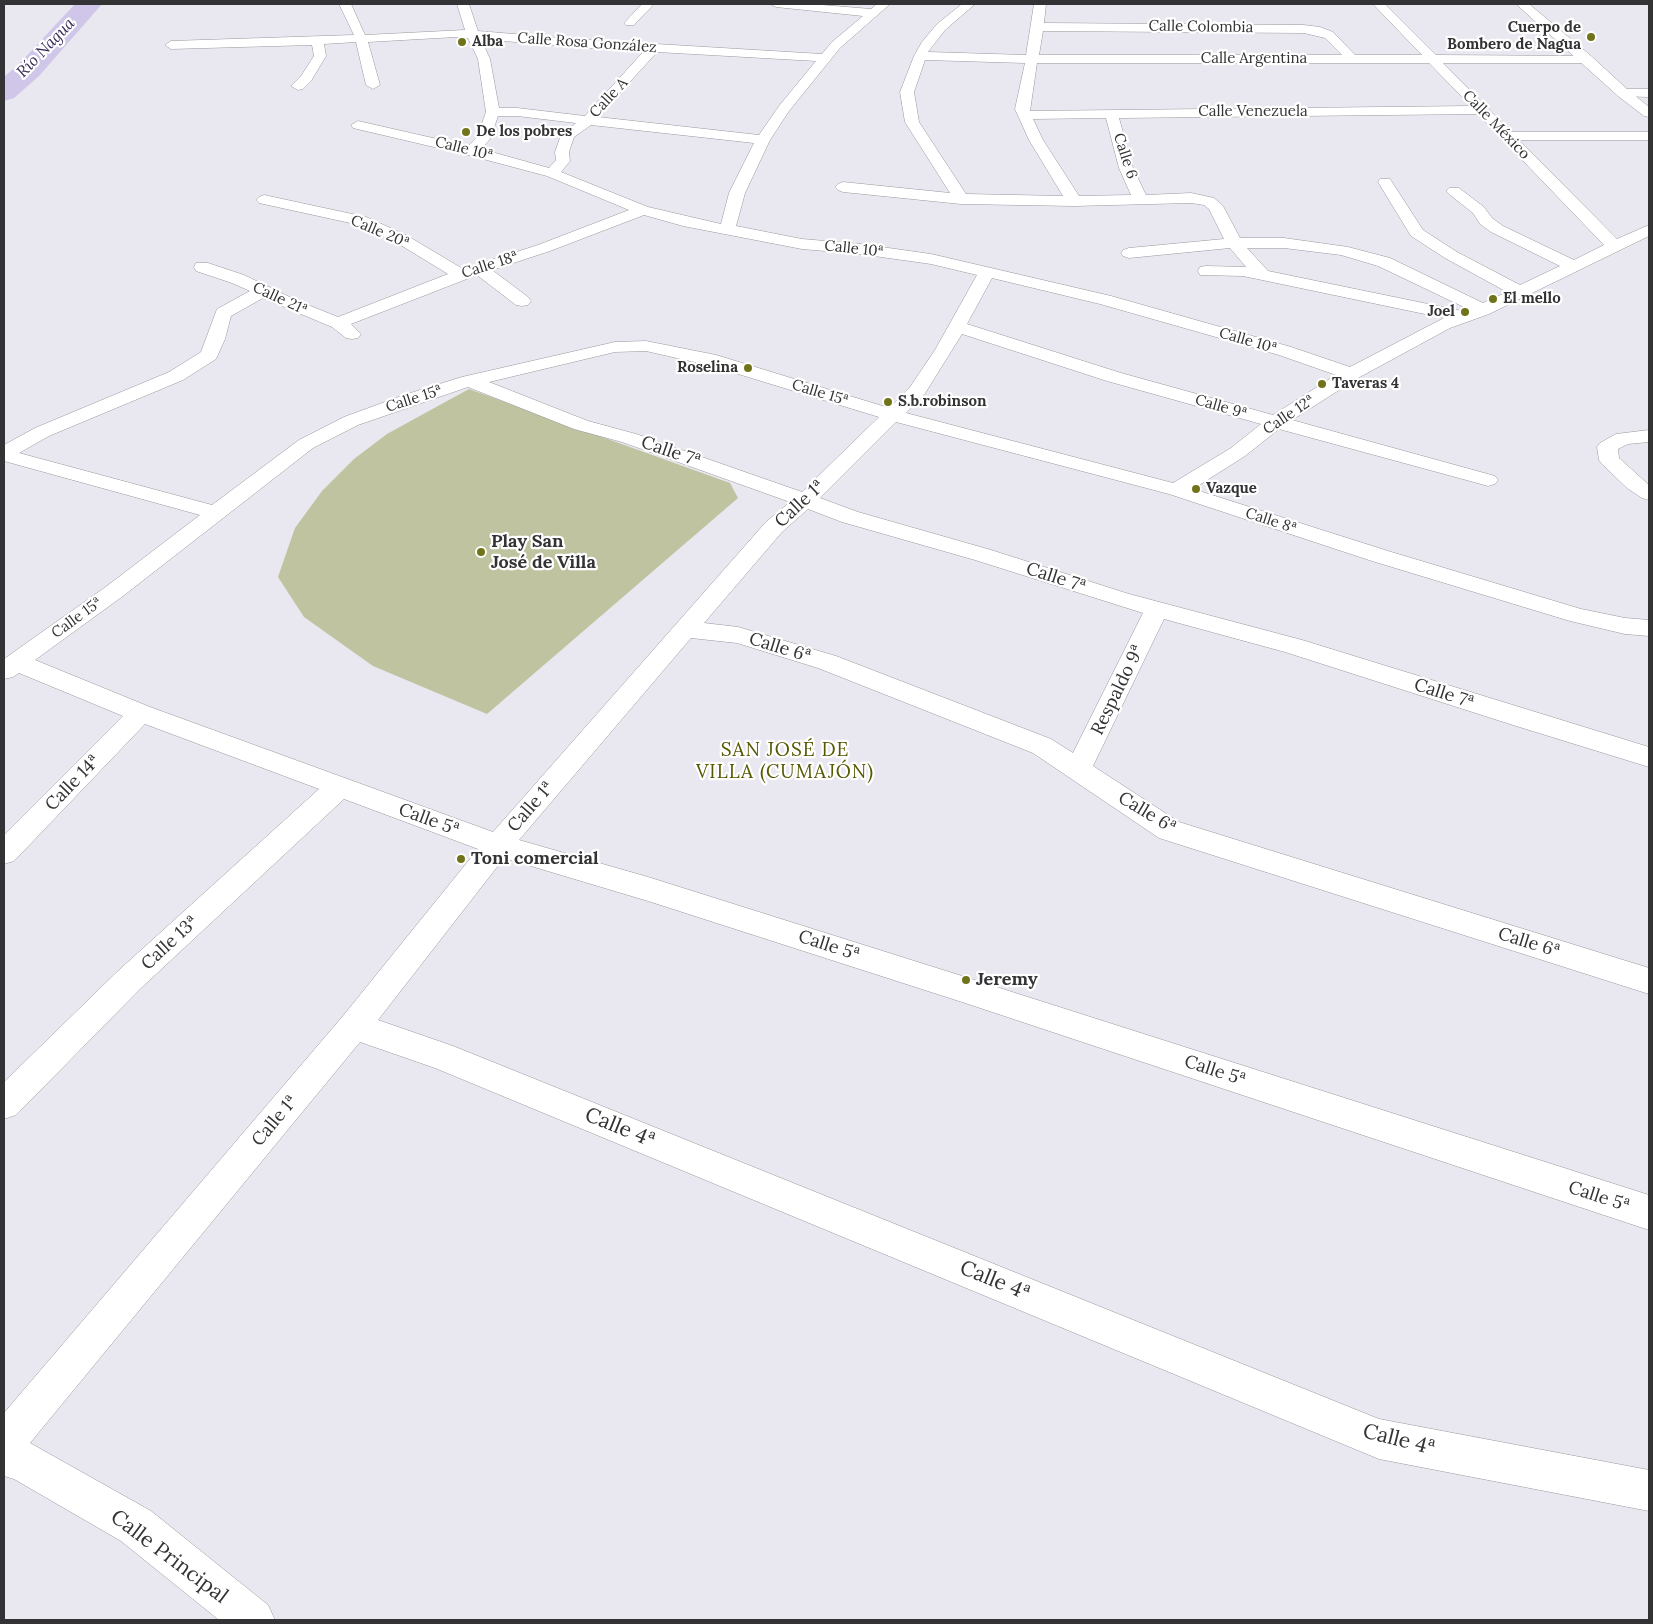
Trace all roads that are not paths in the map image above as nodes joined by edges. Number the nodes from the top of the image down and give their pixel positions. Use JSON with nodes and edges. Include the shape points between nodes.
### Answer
{"nodes":[{"id":1,"x":345,"y":4,"type":"edge"},
{"id":2,"x":464,"y":4,"type":"edge"},
{"id":3,"x":648,"y":4,"type":"edge"},
{"id":4,"x":776,"y":4,"type":"edge"},
{"id":5,"x":884,"y":4,"type":"edge"},
{"id":6,"x":969,"y":4,"type":"edge"},
{"id":7,"x":1040,"y":4,"type":"edge"},
{"id":8,"x":1379,"y":4,"type":"edge"},
{"id":9,"x":1522,"y":4,"type":"edge"},
{"id":10,"x":809,"y":5,"type":"edge"},
{"id":11,"x":873,"y":13,"type":"junction"},
{"id":12,"x":630,"y":23,"type":"dead end"},
{"id":13,"x":1038,"y":27,"type":"junction"},
{"id":14,"x":472,"y":34,"type":"junction"},
{"id":15,"x":361,"y":38,"type":"junction"},
{"id":16,"x":317,"y":41,"type":"junction"},
{"id":17,"x":171,"y":45,"type":"dead end"},
{"id":18,"x":654,"y":48,"type":"junction"},
{"id":19,"x":920,"y":56,"type":"junction"},
{"id":20,"x":823,"y":58,"type":"junction"},
{"id":21,"x":1352,"y":59,"type":"junction"},
{"id":22,"x":1432,"y":59,"type":"junction"},
{"id":23,"x":1588,"y":59,"type":"junction"},
{"id":24,"x":1032,"y":60,"type":"junction"},
{"id":25,"x":373,"y":85,"type":"dead end"},
{"id":26,"x":298,"y":86,"type":"dead end"},
{"id":27,"x":1623,"y":93,"type":"junction"},
{"id":28,"x":1649,"y":93,"type":"edge"},
{"id":29,"x":1481,"y":110,"type":"junction"},
{"id":30,"x":493,"y":112,"type":"junction"},
{"id":31,"x":1111,"y":113,"type":"junction"},
{"id":32,"x":1649,"y":113,"type":"edge"},
{"id":33,"x":1025,"y":115,"type":"junction"},
{"id":34,"x":588,"y":120,"type":"junction"},
{"id":35,"x":358,"y":125,"type":"dead end"},
{"id":36,"x":1508,"y":136,"type":"junction"},
{"id":37,"x":1649,"y":136,"type":"edge"},
{"id":38,"x":763,"y":140,"type":"junction"},
{"id":39,"x":471,"y":151,"type":"junction"},
{"id":40,"x":552,"y":173,"type":"junction"},
{"id":41,"x":1385,"y":182,"type":"dead end"},
{"id":42,"x":843,"y":187,"type":"dead end"},
{"id":43,"x":1454,"y":191,"type":"dead end"},
{"id":44,"x":1140,"y":198,"type":"junction"},
{"id":45,"x":960,"y":199,"type":"junction"},
{"id":46,"x":264,"y":200,"type":"dead end"},
{"id":47,"x":1074,"y":200,"type":"junction"},
{"id":48,"x":643,"y":210,"type":"junction"},
{"id":49,"x":727,"y":230,"type":"junction"},
{"id":50,"x":1649,"y":230,"type":"edge"},
{"id":51,"x":1234,"y":243,"type":"junction"},
{"id":52,"x":1614,"y":246,"type":"junction"},
{"id":53,"x":1129,"y":253,"type":"dead end"},
{"id":54,"x":1574,"y":266,"type":"junction"},
{"id":55,"x":202,"y":267,"type":"dead end"},
{"id":56,"x":479,"y":269,"type":"junction"},
{"id":57,"x":1206,"y":271,"type":"dead end"},
{"id":58,"x":986,"y":273,"type":"junction"},
{"id":59,"x":461,"y":275,"type":"junction"},
{"id":60,"x":1262,"y":275,"type":"junction"},
{"id":61,"x":263,"y":291,"type":"junction"},
{"id":62,"x":1520,"y":292,"type":"junction"},
{"id":63,"x":522,"y":301,"type":"dead end"},
{"id":64,"x":1483,"y":310,"type":"junction"},
{"id":65,"x":1464,"y":317,"type":"junction"},
{"id":66,"x":338,"y":323,"type":"junction"},
{"id":67,"x":957,"y":327,"type":"junction"},
{"id":68,"x":355,"y":337,"type":"dead end"},
{"id":69,"x":1351,"y":374,"type":"junction"},
{"id":70,"x":469,"y":381,"type":"junction"},
{"id":71,"x":892,"y":415,"type":"junction"},
{"id":72,"x":1275,"y":422,"type":"junction"},
{"id":73,"x":1649,"y":436,"type":"edge"},
{"id":74,"x":4,"y":454,"type":"edge"},
{"id":75,"x":1488,"y":480,"type":"dead end"},
{"id":76,"x":1176,"y":490,"type":"junction"},
{"id":77,"x":1649,"y":494,"type":"edge"},
{"id":78,"x":806,"y":500,"type":"junction"},
{"id":79,"x":216,"y":513,"type":"junction"},
{"id":80,"x":1157,"y":609,"type":"junction"},
{"id":81,"x":1649,"y":628,"type":"edge"},
{"id":82,"x":686,"y":629,"type":"junction"},
{"id":83,"x":10,"y":667,"type":"edge"},
{"id":84,"x":141,"y":713,"type":"junction"},
{"id":85,"x":1649,"y":757,"type":"edge"},
{"id":86,"x":1078,"y":770,"type":"junction"},
{"id":87,"x":340,"y":786,"type":"junction"},
{"id":88,"x":498,"y":845,"type":"junction"},
{"id":89,"x":4,"y":853,"type":"edge"},
{"id":90,"x":1649,"y":981,"type":"edge"},
{"id":91,"x":354,"y":1026,"type":"junction"},
{"id":92,"x":4,"y":1104,"type":"edge"},
{"id":93,"x":1649,"y":1213,"type":"edge"},
{"id":94,"x":4,"y":1441,"type":"edge"},
{"id":95,"x":4,"y":1456,"type":"edge"},
{"id":96,"x":1649,"y":1491,"type":"edge"},
{"id":97,"x":253,"y":1620,"type":"edge"}],
"edges":[{"from":1,"to":15,"type":"street"},
{"from":2,"to":14,"type":"street"},
{"from":3,"to":12,"type":"street"},
{"from":4,"to":10,"type":"street"},
{"from":5,"to":11,"type":"street"},
{"from":6,"to":19,"type":"street","via":[[941,27]]},
{"from":7,"to":13,"type":"street"},
{"from":8,"to":22,"type":"street","name":"Calle México"},
{"from":9,"to":23,"type":"street"},
{"from":10,"to":11,"type":"street"},
{"from":11,"to":20,"type":"street"},
{"from":13,"to":21,"type":"street","name":"Calle Colombia","via":[[1304,29],[1329,35]]},
{"from":13,"to":24,"type":"street"},
{"from":14,"to":15,"type":"street","name":"Calle Rosa González"},
{"from":14,"to":18,"type":"street","name":"Calle Rosa González"},
{"from":14,"to":30,"type":"street","via":[[484,59]]},
{"from":15,"to":16,"type":"street","name":"Calle Rosa González"},
{"from":15,"to":25,"type":"street"},
{"from":16,"to":17,"type":"street","name":"Calle Rosa González"},
{"from":16,"to":26,"type":"street","via":[[320,56]]},
{"from":18,"to":20,"type":"street","name":"Calle Rosa González"},
{"from":18,"to":34,"type":"street","name":"Calle A"},
{"from":19,"to":24,"type":"street","name":"Calle Argentina"},
{"from":19,"to":45,"type":"street","via":[[908,92],[912,122]]},
{"from":20,"to":38,"type":"street"},
{"from":21,"to":22,"type":"street","name":"Calle Argentina"},
{"from":21,"to":24,"type":"street","name":"Calle Argentina"},
{"from":22,"to":23,"type":"street","name":"Calle Argentina"},
{"from":22,"to":29,"type":"street","name":"Calle México"},
{"from":23,"to":27,"type":"street"},
{"from":24,"to":33,"type":"street","via":[[1022,109]]},
{"from":27,"to":28,"type":"street"},
{"from":27,"to":32,"type":"street"},
{"from":29,"to":31,"type":"street","name":"Calle Venezuela"},
{"from":29,"to":36,"type":"street","name":"Calle México"},
{"from":30,"to":34,"type":"street"},
{"from":30,"to":39,"type":"street","via":[[483,139]]},
{"from":31,"to":33,"type":"street","name":"Calle Venezuela"},
{"from":31,"to":44,"type":"street","name":"Calle 6","via":[[1126,168]]},
{"from":33,"to":47,"type":"street","via":[[1036,140]]},
{"from":34,"to":38,"type":"street"},
{"from":34,"to":40,"type":"street","name":"Calle A","via":[[568,135],[562,152],[563,160]]},
{"from":35,"to":39,"type":"street","name":"Calle 10ª"},
{"from":36,"to":37,"type":"street"},
{"from":36,"to":52,"type":"street","name":"Calle México"},
{"from":38,"to":49,"type":"street","via":[[737,193]]},
{"from":39,"to":40,"type":"street","name":"Calle 10ª"},
{"from":40,"to":48,"type":"street","name":"Calle 10ª"},
{"from":41,"to":62,"type":"street","via":[[1417,233]]},
{"from":42,"to":45,"type":"street"},
{"from":43,"to":54,"type":"street","via":[[1497,229]]},
{"from":44,"to":47,"type":"street"},
{"from":44,"to":51,"type":"street","via":[[1209,201],[1215,206]]},
{"from":45,"to":47,"type":"street"},
{"from":46,"to":59,"type":"street","name":"Calle 20ª","via":[[360,220],[400,238]]},
{"from":48,"to":49,"type":"street","name":"Calle 10ª"},
{"from":48,"to":56,"type":"street","name":"Calle 18ª"},
{"from":49,"to":58,"type":"street","name":"Calle 10ª","via":[[802,244],[931,259]]},
{"from":50,"to":52,"type":"street","name":"Calle 12ª"},
{"from":51,"to":53,"type":"street"},
{"from":51,"to":60,"type":"street"},
{"from":51,"to":64,"type":"street","via":[[1342,250],[1384,262]]},
{"from":52,"to":54,"type":"street","name":"Calle 12ª"},
{"from":54,"to":62,"type":"street","name":"Calle 12ª"},
{"from":55,"to":61,"type":"street","name":"Calle 21ª"},
{"from":56,"to":59,"type":"street","name":"Calle 18ª"},
{"from":56,"to":63,"type":"street"},
{"from":57,"to":60,"type":"street","via":[[1243,271]]},
{"from":58,"to":67,"type":"street","name":"Calle 1ª"},
{"from":58,"to":69,"type":"street","name":"Calle 10ª","via":[[1104,300],[1285,351]]},
{"from":59,"to":66,"type":"street","name":"Calle 18ª"},
{"from":60,"to":65,"type":"street"},
{"from":61,"to":66,"type":"street","name":"Calle 21ª"},
{"from":61,"to":74,"type":"street","via":[[222,313],[209,355],[176,376],[42,432]]},
{"from":62,"to":64,"type":"street","name":"Calle 12ª"},
{"from":64,"to":65,"type":"street","name":"Calle 12ª"},
{"from":65,"to":69,"type":"street","name":"Calle 12ª","via":[[1444,324]]},
{"from":66,"to":68,"type":"street","name":"Calle 21ª"},
{"from":67,"to":71,"type":"street","name":"Calle 1ª","via":[[917,391]]},
{"from":67,"to":72,"type":"street","name":"Calle 9ª","via":[[1114,377]]},
{"from":69,"to":72,"type":"street","name":"Calle 12ª"},
{"from":70,"to":71,"type":"street","name":"Calle 15ª","via":[[614,347],[646,346],[716,361]]},
{"from":70,"to":78,"type":"street","name":"Calle 7ª","via":[[581,425],[629,438]]},
{"from":70,"to":79,"type":"street","name":"Calle 15ª","via":[[343,425],[306,444]]},
{"from":71,"to":76,"type":"street","name":"Calle 8ª"},
{"from":71,"to":78,"type":"street","name":"Calle 1ª"},
{"from":72,"to":75,"type":"street","name":"Calle 9ª"},
{"from":72,"to":76,"type":"street","name":"Calle 12ª","via":[[1238,452]]},
{"from":73,"to":77,"type":"street","via":[[1623,438],[1607,447],[1609,460]]},
{"from":74,"to":79,"type":"street"},
{"from":76,"to":81,"type":"street","name":"Calle 8ª","via":[[1578,616]]},
{"from":78,"to":80,"type":"street","name":"Calle 7ª","via":[[850,517]]},
{"from":78,"to":82,"type":"street","name":"Calle 1ª","via":[[774,527]]},
{"from":79,"to":83,"type":"street","name":"Calle 15ª"},
{"from":80,"to":85,"type":"street","name":"Calle 7ª","via":[[1293,646]]},
{"from":80,"to":86,"type":"street","name":"Respaldo 9ª"},
{"from":82,"to":86,"type":"street","name":"Calle 6ª","via":[[738,635],[827,662],[1042,746]]},
{"from":82,"to":88,"type":"street","name":"Calle 1ª"},
{"from":83,"to":84,"type":"street","name":"Calle 5ª"},
{"from":84,"to":87,"type":"street","name":"Calle 5ª"},
{"from":84,"to":89,"type":"street","name":"Calle 14ª"},
{"from":86,"to":90,"type":"street","name":"Calle 6ª","via":[[1169,830]]},
{"from":87,"to":88,"type":"street","name":"Calle 5ª"},
{"from":87,"to":92,"type":"street","name":"Calle 13ª","via":[[129,980]]},
{"from":88,"to":91,"type":"street","name":"Calle 1ª"},
{"from":88,"to":93,"type":"street","name":"Calle 5ª","via":[[648,888]]},
{"from":91,"to":94,"type":"street","name":"Calle 1ª"},
{"from":91,"to":96,"type":"street","name":"Calle 4ª","via":[[442,1056],[1379,1439]]},
{"from":95,"to":97,"type":"street","name":"Calle Principal","via":[[21,1460],[136,1526]]}]}
